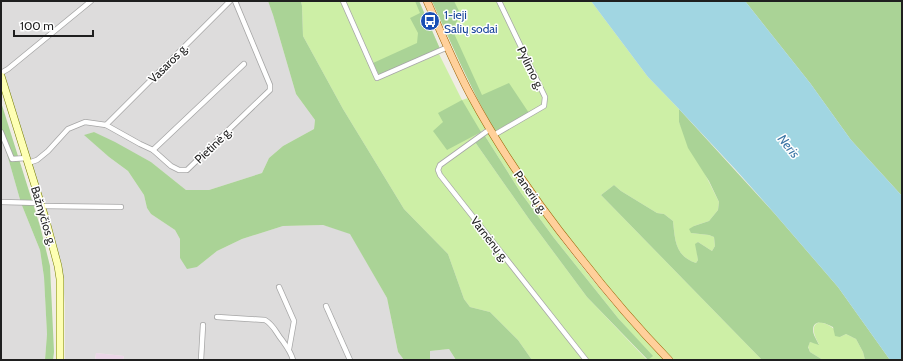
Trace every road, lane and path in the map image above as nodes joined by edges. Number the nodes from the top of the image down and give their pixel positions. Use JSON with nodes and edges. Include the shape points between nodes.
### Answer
{"nodes":[{"id":1,"x":91,"y":1,"type":"edge"},
{"id":2,"x":230,"y":1,"type":"edge"},
{"id":3,"x":235,"y":1,"type":"edge"},
{"id":4,"x":343,"y":1,"type":"edge"},
{"id":5,"x":427,"y":1,"type":"edge"},
{"id":6,"x":499,"y":1,"type":"edge"},
{"id":7,"x":448,"y":47,"type":"junction"},
{"id":8,"x":244,"y":64,"type":"dead end"},
{"id":9,"x":1,"y":74,"type":"edge"},
{"id":10,"x":106,"y":125,"type":"junction"},
{"id":11,"x":490,"y":129,"type":"junction"},
{"id":12,"x":1,"y":132,"type":"edge"},
{"id":13,"x":494,"y":135,"type":"junction"},
{"id":14,"x":153,"y":150,"type":"junction"},
{"id":15,"x":28,"y":161,"type":"junction"},
{"id":16,"x":1,"y":202,"type":"edge"},
{"id":17,"x":41,"y":204,"type":"junction"},
{"id":18,"x":121,"y":207,"type":"dead end"},
{"id":19,"x":279,"y":287,"type":"dead end"},
{"id":20,"x":326,"y":306,"type":"dead end"},
{"id":21,"x":217,"y":316,"type":"dead end"},
{"id":22,"x":203,"y":326,"type":"dead end"},
{"id":23,"x":289,"y":349,"type":"junction"},
{"id":24,"x":60,"y":360,"type":"edge"},
{"id":25,"x":201,"y":360,"type":"edge"},
{"id":26,"x":294,"y":360,"type":"edge"},
{"id":27,"x":350,"y":360,"type":"edge"},
{"id":28,"x":586,"y":360,"type":"edge"},
{"id":29,"x":669,"y":360,"type":"edge"}],
"edges":[{"from":1,"to":9,"type":"street"},
{"from":2,"to":10,"type":"street","name":"Vasaros g."},
{"from":3,"to":14,"type":"street","name":"Pietinė g.","via":[[270,90],[187,170],[171,166]]},
{"from":4,"to":7,"type":"street","via":[[377,78]]},
{"from":5,"to":7,"type":"main road","name":"Panerių g."},
{"from":6,"to":13,"type":"street","name":"Pylimo g.","via":[[545,97],[544,106]]},
{"from":7,"to":11,"type":"main road","name":"Panerių g."},
{"from":8,"to":14,"type":"street"},
{"from":9,"to":15,"type":"main road","name":"Bažnyčios g."},
{"from":10,"to":14,"type":"street","name":"Pietinė g."},
{"from":10,"to":15,"type":"street","name":"Pietinė g.","via":[[85,122],[68,129],[37,160]]},
{"from":11,"to":13,"type":"main road","name":"Panerių g."},
{"from":11,"to":28,"type":"street","name":"Varnėnų g.","via":[[440,165],[440,175]]},
{"from":12,"to":15,"type":"street","via":[[12,159]]},
{"from":13,"to":29,"type":"main road","name":"Panerių g.","via":[[558,230],[635,324]]},
{"from":15,"to":17,"type":"main road","name":"Bažnyčios g."},
{"from":16,"to":17,"type":"street"},
{"from":17,"to":18,"type":"street"},
{"from":17,"to":24,"type":"main road","name":"Bažnyčios g.","via":[[60,279]]},
{"from":19,"to":23,"type":"street","via":[[294,321]]},
{"from":20,"to":27,"type":"street"},
{"from":21,"to":23,"type":"street","via":[[265,320],[274,327]]},
{"from":22,"to":25,"type":"street"},
{"from":23,"to":26,"type":"street"}]}
